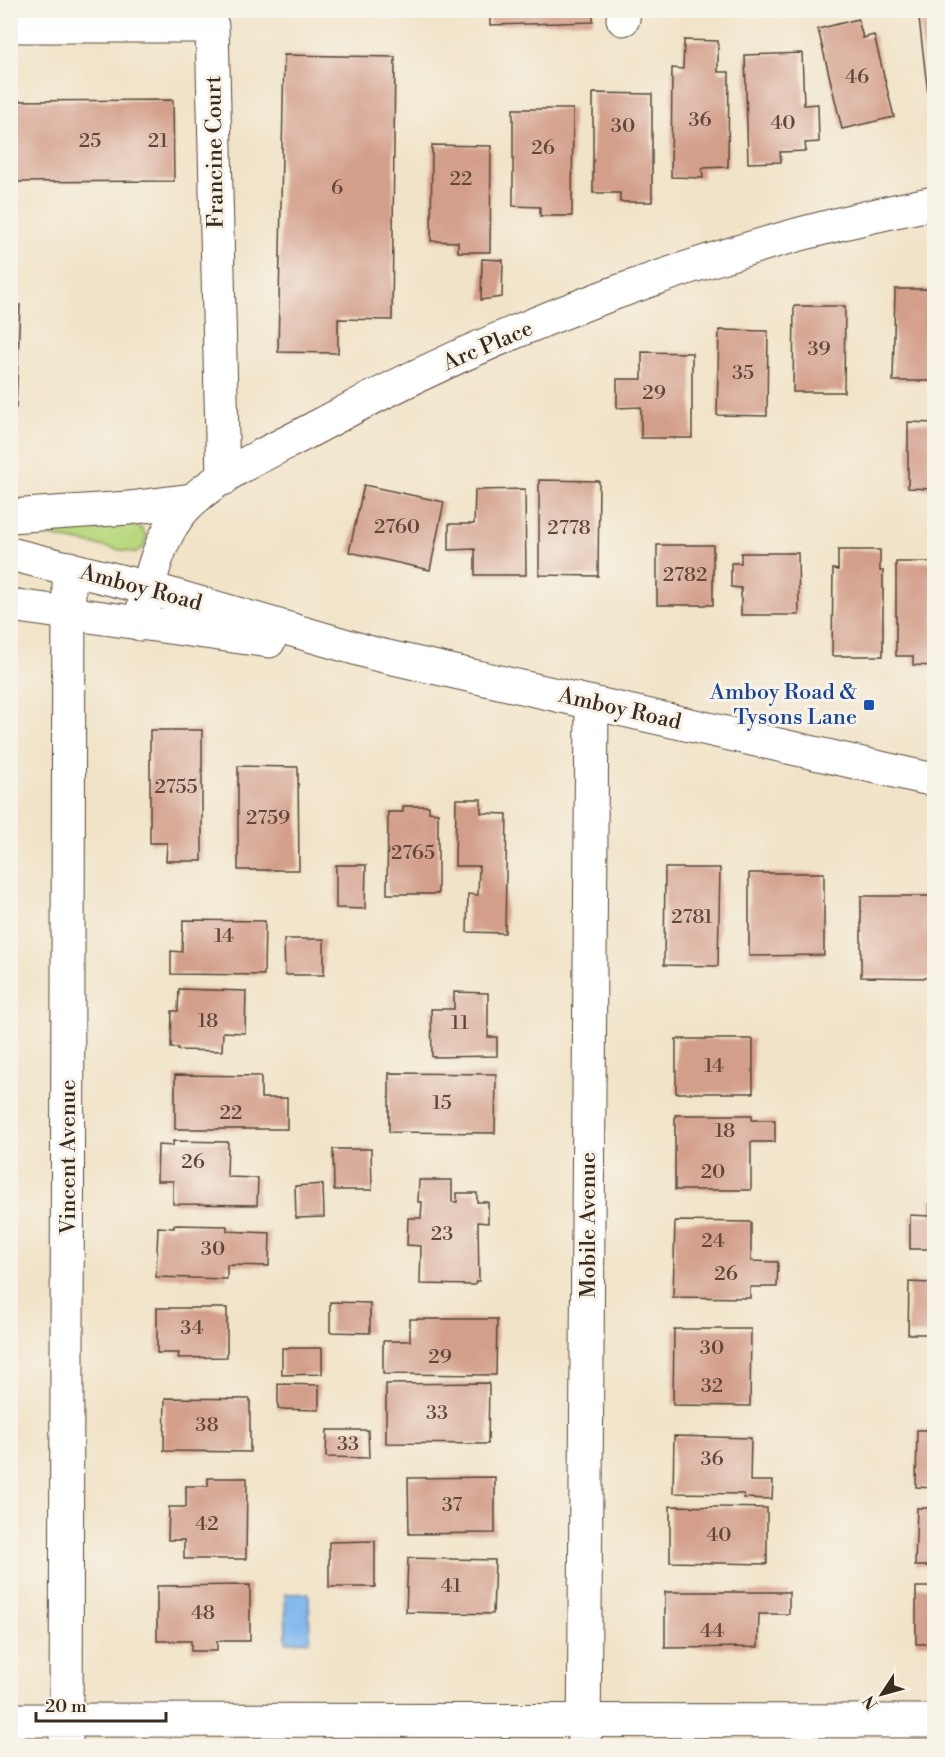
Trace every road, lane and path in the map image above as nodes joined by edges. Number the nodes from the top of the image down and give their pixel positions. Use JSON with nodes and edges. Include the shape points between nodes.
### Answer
{"nodes":[{"id":1,"x":10,"y":26,"type":"edge"},
{"id":2,"x":934,"y":203,"type":"edge"},
{"id":3,"x":223,"y":479,"type":"junction"},
{"id":4,"x":192,"y":500,"type":"junction"},
{"id":5,"x":10,"y":516,"type":"edge"},
{"id":6,"x":10,"y":554,"type":"edge"},
{"id":7,"x":69,"y":568,"type":"junction"},
{"id":8,"x":148,"y":588,"type":"junction"},
{"id":9,"x":10,"y":605,"type":"edge"},
{"id":10,"x":68,"y":615,"type":"junction"},
{"id":11,"x":141,"y":624,"type":"junction"},
{"id":12,"x":375,"y":654,"type":"junction"},
{"id":13,"x":592,"y":703,"type":"junction"},
{"id":14,"x":934,"y":780,"type":"edge"},
{"id":15,"x":10,"y":1720,"type":"edge"},
{"id":16,"x":934,"y":1721,"type":"edge"},
{"id":17,"x":66,"y":1734,"type":"edge"},
{"id":18,"x":584,"y":1735,"type":"edge"}],
"edges":[{"from":1,"to":3,"type":"street","name":"Francine Court","via":[[212,26]]},
{"from":2,"to":3,"type":"street","name":"Arc Place","via":[[783,239],[635,286],[486,345],[357,405]]},
{"from":3,"to":4,"type":"street","name":"Arc Place"},
{"from":4,"to":5,"type":"street"},
{"from":4,"to":8,"type":"street","name":"Arc Place","via":[[158,553]]},
{"from":6,"to":7,"type":"street","name":"Amboy Road"},
{"from":7,"to":8,"type":"street","name":"Amboy Road"},
{"from":7,"to":10,"type":"street","name":"Vincent Avenue"},
{"from":8,"to":11,"type":"street","name":"Arc Place"},
{"from":8,"to":12,"type":"street","name":"Amboy Road"},
{"from":9,"to":10,"type":"street","name":"Amboy Road"},
{"from":10,"to":11,"type":"street","name":"Amboy Road"},
{"from":10,"to":17,"type":"street","name":"Vincent Avenue"},
{"from":11,"to":12,"type":"street","name":"Amboy Road"},
{"from":12,"to":13,"type":"street","name":"Amboy Road"},
{"from":13,"to":14,"type":"street","name":"Amboy Road"},
{"from":13,"to":18,"type":"street","name":"Mobile Avenue"},
{"from":15,"to":17,"type":"street"},
{"from":16,"to":18,"type":"street"},
{"from":17,"to":18,"type":"street"}]}
